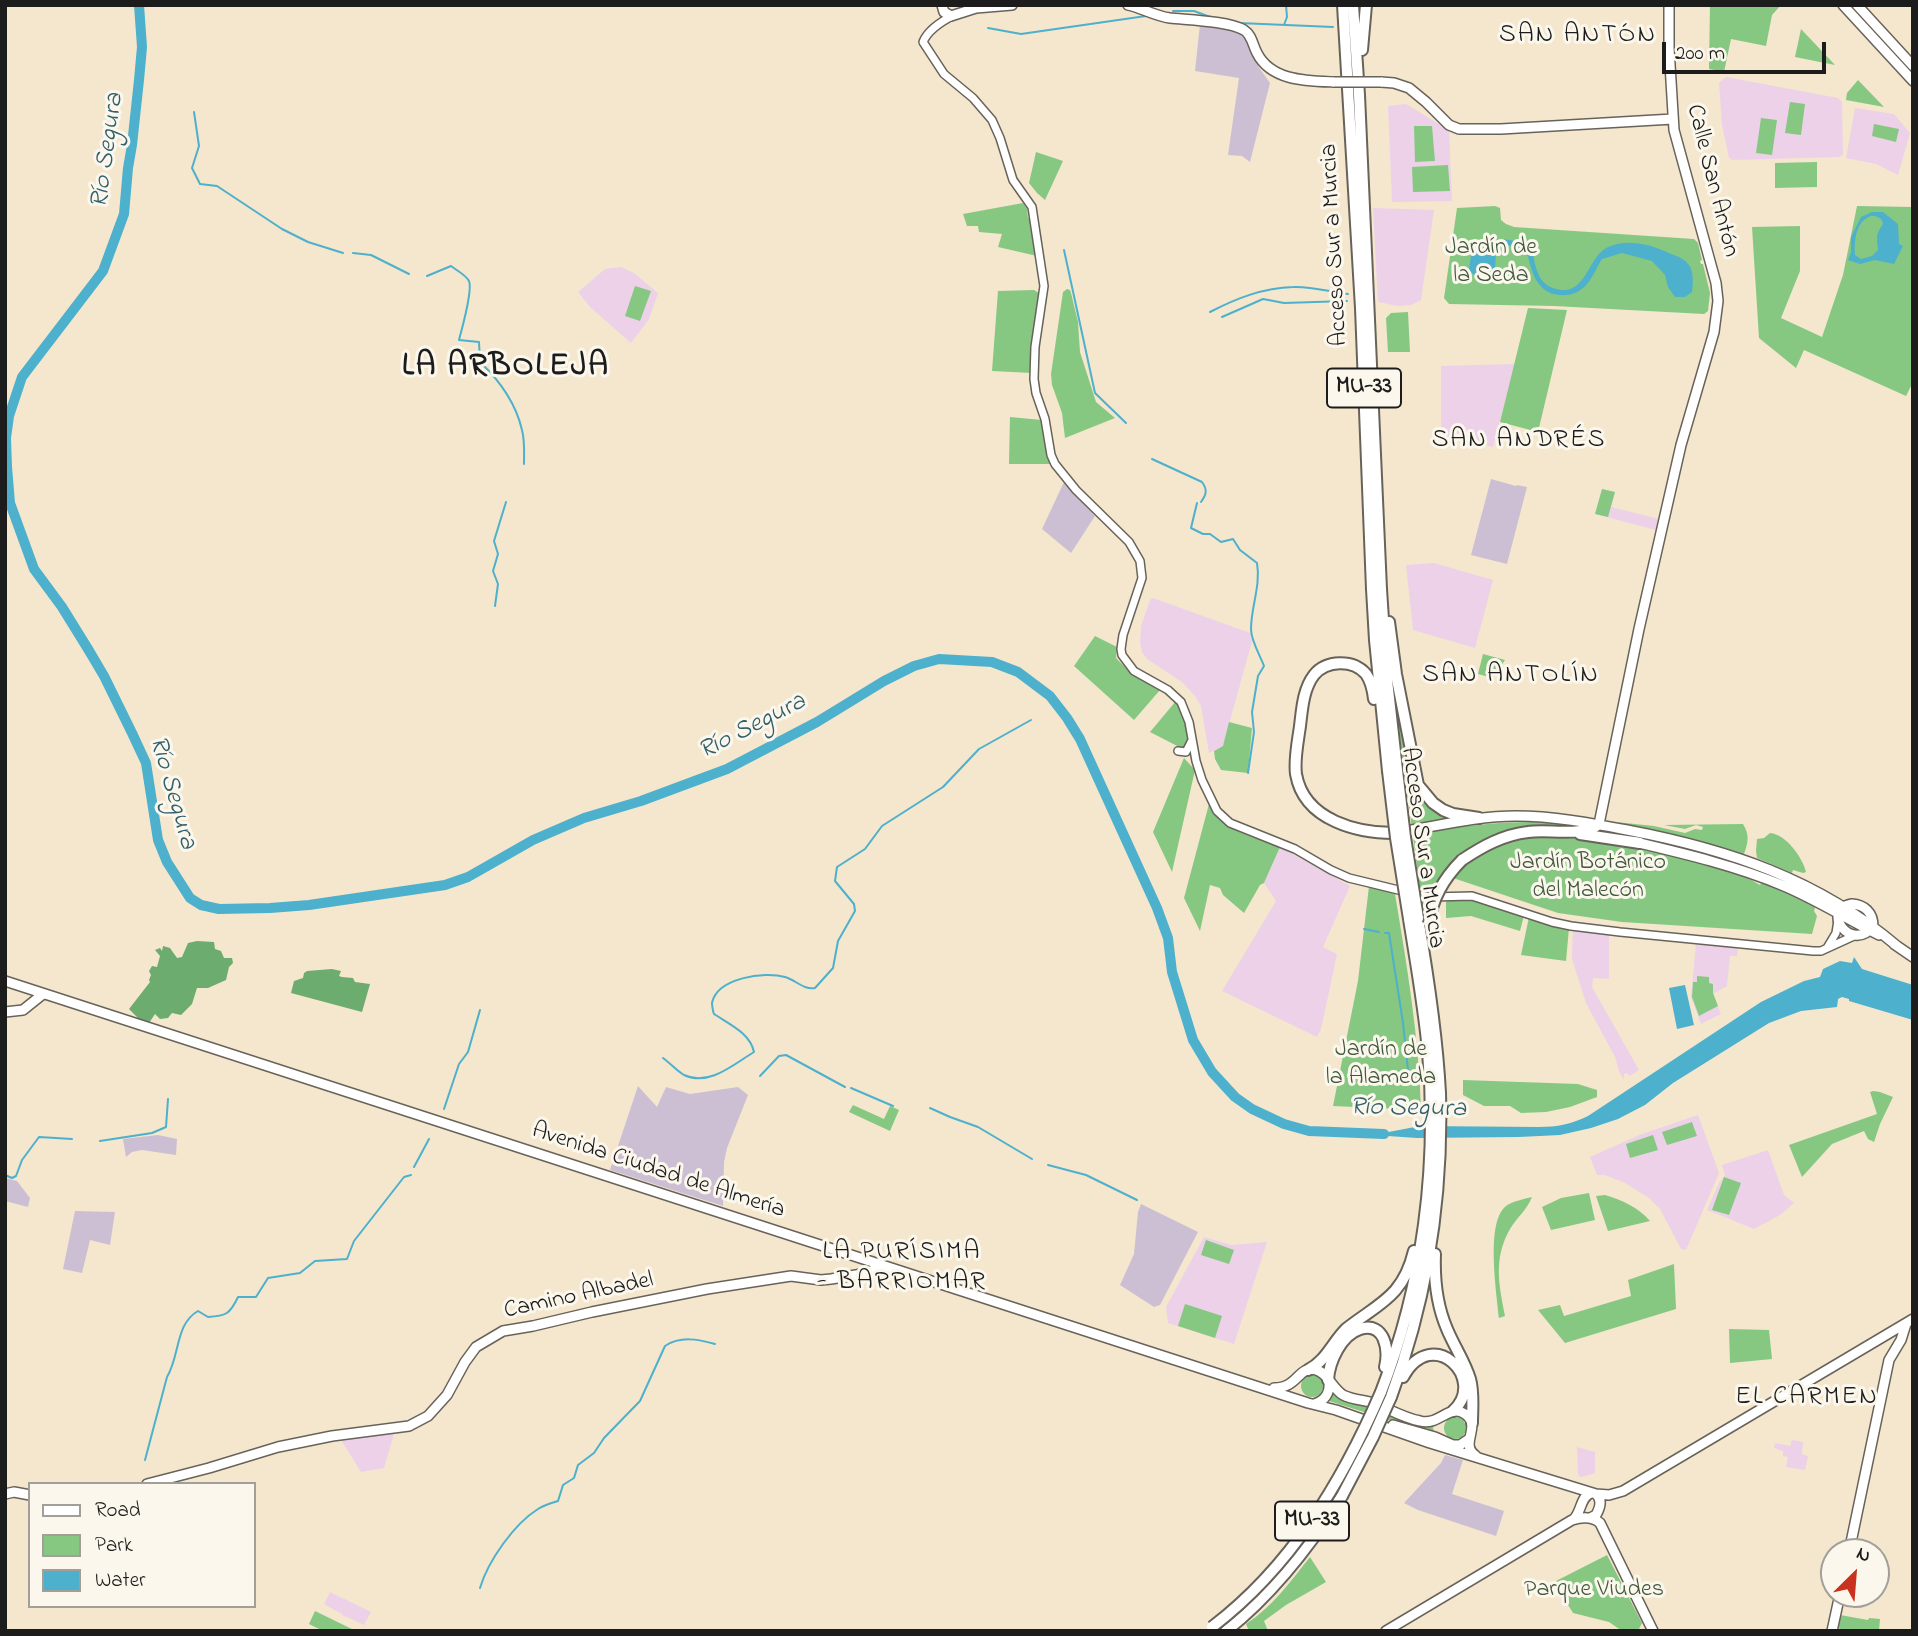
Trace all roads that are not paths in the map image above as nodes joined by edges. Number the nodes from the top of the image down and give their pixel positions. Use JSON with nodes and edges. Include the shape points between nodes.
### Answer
{"nodes":[{"id":1,"x":1012,"y":5,"type":"edge"},
{"id":2,"x":1128,"y":5,"type":"edge"},
{"id":3,"x":1343,"y":5,"type":"edge"},
{"id":4,"x":1353,"y":5,"type":"edge"},
{"id":5,"x":1366,"y":5,"type":"edge"},
{"id":6,"x":1669,"y":5,"type":"edge"},
{"id":7,"x":1843,"y":5,"type":"edge"},
{"id":8,"x":1857,"y":5,"type":"edge"},
{"id":9,"x":942,"y":6,"type":"edge"},
{"id":10,"x":958,"y":10,"type":"edge"},
{"id":11,"x":935,"y":27,"type":"junction"},
{"id":12,"x":1913,"y":66,"type":"edge"},
{"id":13,"x":1913,"y":81,"type":"edge"},
{"id":14,"x":1359,"y":95,"type":"junction"},
{"id":15,"x":1672,"y":119,"type":"junction"},
{"id":16,"x":1379,"y":534,"type":"junction"},
{"id":17,"x":1191,"y":734,"type":"junction"},
{"id":18,"x":1178,"y":751,"type":"dead end"},
{"id":19,"x":1392,"y":771,"type":"junction"},
{"id":20,"x":1447,"y":811,"type":"junction"},
{"id":21,"x":1479,"y":818,"type":"junction"},
{"id":22,"x":1454,"y":823,"type":"junction"},
{"id":23,"x":1599,"y":824,"type":"junction"},
{"id":24,"x":1545,"y":830,"type":"junction"},
{"id":25,"x":1399,"y":833,"type":"joint"},
{"id":26,"x":1640,"y":843,"type":"junction"},
{"id":27,"x":1840,"y":913,"type":"junction"},
{"id":28,"x":1871,"y":928,"type":"junction"},
{"id":29,"x":1857,"y":935,"type":"junction"},
{"id":30,"x":1827,"y":948,"type":"junction"},
{"id":31,"x":1913,"y":957,"type":"edge"},
{"id":32,"x":5,"y":981,"type":"edge"},
{"id":33,"x":25,"y":988,"type":"junction"},
{"id":34,"x":43,"y":994,"type":"junction"},
{"id":35,"x":29,"y":1005,"type":"junction"},
{"id":36,"x":5,"y":1012,"type":"edge"},
{"id":37,"x":1435,"y":1092,"type":"junction"},
{"id":38,"x":1434,"y":1173,"type":"junction"},
{"id":39,"x":834,"y":1249,"type":"junction"},
{"id":40,"x":849,"y":1254,"type":"junction"},
{"id":41,"x":868,"y":1260,"type":"junction"},
{"id":42,"x":887,"y":1266,"type":"junction"},
{"id":43,"x":856,"y":1275,"type":"junction"},
{"id":44,"x":1910,"y":1321,"type":"edge"},
{"id":45,"x":1883,"y":1337,"type":"junction"},
{"id":46,"x":1893,"y":1351,"type":"junction"},
{"id":47,"x":1308,"y":1370,"type":"junction"},
{"id":48,"x":1296,"y":1380,"type":"junction"},
{"id":49,"x":1329,"y":1381,"type":"junction"},
{"id":50,"x":1262,"y":1387,"type":"junction"},
{"id":51,"x":1386,"y":1395,"type":"junction"},
{"id":52,"x":1302,"y":1400,"type":"junction"},
{"id":53,"x":1314,"y":1404,"type":"junction"},
{"id":54,"x":1453,"y":1411,"type":"junction"},
{"id":55,"x":1358,"y":1417,"type":"junction"},
{"id":56,"x":1472,"y":1423,"type":"junction"},
{"id":57,"x":1469,"y":1438,"type":"junction"},
{"id":58,"x":1480,"y":1458,"type":"junction"},
{"id":59,"x":155,"y":1482,"type":"edge"},
{"id":60,"x":5,"y":1494,"type":"edge"},
{"id":61,"x":28,"y":1494,"type":"edge"},
{"id":62,"x":1590,"y":1495,"type":"junction"},
{"id":63,"x":1586,"y":1515,"type":"junction"},
{"id":64,"x":1852,"y":1538,"type":"edge"},
{"id":65,"x":1837,"y":1608,"type":"edge"},
{"id":66,"x":1209,"y":1630,"type":"edge"},
{"id":67,"x":1226,"y":1631,"type":"edge"},
{"id":68,"x":1387,"y":1631,"type":"edge"},
{"id":69,"x":1653,"y":1631,"type":"edge"},
{"id":70,"x":1832,"y":1631,"type":"edge"}],
"edges":[{"from":1,"to":10,"type":"main road"},
{"from":2,"to":15,"type":"main road","bridge":true,"via":[[1170,18],[1244,30],[1259,57],[1274,71],[1297,79],[1394,83],[1409,88],[1452,128]]},
{"from":3,"to":19,"type":"highway","name":"Acceso Sur a Murcia","number":"MU-33","via":[[1375,640]]},
{"from":4,"to":14,"type":"highway","name":"Acceso Sur a Murcia","number":"MU-33"},
{"from":5,"to":14,"type":"highway"},
{"from":6,"to":15,"type":"main road","name":"Calle San Antón"},
{"from":7,"to":13,"type":"main road"},
{"from":8,"to":12,"type":"main road"},
{"from":9,"to":10,"type":"main road","via":[[946,14]]},
{"from":9,"to":11,"type":"street"},
{"from":10,"to":11,"type":"street"},
{"from":11,"to":17,"type":"street","via":[[924,44],[944,74],[992,120],[1013,180],[1033,209],[1044,286],[1034,379],[1050,453],[1073,486],[1123,535],[1142,569],[1123,635],[1122,655],[1134,671],[1178,699]]},
{"from":14,"to":16,"type":"highway","name":"Acceso Sur a Murcia","number":"MU-33"},
{"from":15,"to":23,"type":"main road","name":"Calle San Antón","via":[[1716,283],[1716,323],[1681,445]]},
{"from":16,"to":19,"type":"highway","name":"Acceso Sur a Murcia","number":"MU-33"},
{"from":16,"to":20,"type":"highway","via":[[1396,674],[1418,785]]},
{"from":17,"to":18,"type":"street","via":[[1188,751]]},
{"from":17,"to":30,"type":"street","via":[[1212,803],[1226,821],[1354,880],[1431,897],[1472,896],[1566,925],[1797,950]]},
{"from":19,"to":25,"type":"highway","via":[[1367,677],[1345,663],[1320,669],[1306,692],[1300,728],[1296,774],[1304,793],[1336,822]]},
{"from":19,"to":37,"type":"highway","name":"Acceso Sur a Murcia","number":"MU-33","bridge":true,"via":[[1405,837],[1413,918],[1431,1000]]},
{"from":20,"to":21,"type":"highway"},
{"from":20,"to":22,"type":"highway"},
{"from":21,"to":22,"type":"main road"},
{"from":21,"to":23,"type":"main road","via":[[1532,816]]},
{"from":22,"to":25,"type":"main road"},
{"from":23,"to":24,"type":"highway","via":[[1587,830]]},
{"from":23,"to":26,"type":"main road"},
{"from":23,"to":27,"type":"main road","via":[[1748,861],[1796,880]]},
{"from":24,"to":26,"type":"highway"},
{"from":24,"to":37,"type":"highway","bridge":true,"via":[[1514,834],[1476,850],[1462,860],[1438,892],[1429,923]]},
{"from":26,"to":27,"type":"main road","via":[[1746,872]]},
{"from":27,"to":28,"type":"main road"},
{"from":27,"to":28,"type":"main road","via":[[1852,904],[1863,906],[1870,914]]},
{"from":27,"to":29,"type":"main road","via":[[1848,933]]},
{"from":27,"to":30,"type":"street"},
{"from":28,"to":29,"type":"main road"},
{"from":28,"to":31,"type":"main road"},
{"from":29,"to":30,"type":"street"},
{"from":32,"to":33,"type":"main road","name":"Avenida Ciudad de Almería"},
{"from":33,"to":34,"type":"main road","name":"Avenida Ciudad de Almería"},
{"from":33,"to":35,"type":"main road"},
{"from":34,"to":35,"type":"main road"},
{"from":34,"to":39,"type":"main road","name":"Avenida Ciudad de Almería"},
{"from":35,"to":36,"type":"main road"},
{"from":37,"to":38,"type":"highway","name":"Acceso Sur a Murcia","number":"MU-33"},
{"from":38,"to":47,"type":"highway","via":[[1422,1201],[1413,1255],[1400,1286],[1346,1329],[1324,1359]]},
{"from":38,"to":51,"type":"highway","name":"Acceso Sur a Murcia","number":"MU-33","via":[[1411,1301]]},
{"from":38,"to":56,"type":"highway","via":[[1436,1286],[1446,1326],[1470,1379]]},
{"from":39,"to":40,"type":"main road","name":"Avenida Ciudad de Almería"},
{"from":39,"to":41,"type":"main road","via":[[836,1244],[861,1252]]},
{"from":40,"to":41,"type":"main road","name":"Avenida Ciudad de Almería"},
{"from":40,"to":43,"type":"main road","via":[[860,1266]]},
{"from":41,"to":42,"type":"main road","name":"Avenida Ciudad de Almería"},
{"from":42,"to":43,"type":"main road","name":"Camino Albadel"},
{"from":42,"to":50,"type":"main road","name":"Avenida Ciudad de Almería"},
{"from":43,"to":59,"type":"main road","name":"Camino Albadel","via":[[821,1280],[787,1276],[503,1331],[476,1347],[447,1395],[428,1416],[409,1426],[278,1447]]},
{"from":44,"to":45,"type":"main road"},
{"from":44,"to":46,"type":"main road"},
{"from":45,"to":46,"type":"main road","via":[[1891,1342]]},
{"from":45,"to":62,"type":"main road","via":[[1620,1492]]},
{"from":46,"to":64,"type":"main road"},
{"from":47,"to":48,"type":"main road"},
{"from":47,"to":49,"type":"main road","via":[[1318,1370]]},
{"from":48,"to":50,"type":"main road","name":"Avenida Ciudad de Almería","via":[[1283,1388]]},
{"from":48,"to":52,"type":"main road"},
{"from":49,"to":51,"type":"highway","via":[[1330,1365],[1348,1337],[1359,1329],[1370,1329],[1387,1345]]},
{"from":49,"to":53,"type":"main road","via":[[1326,1396]]},
{"from":49,"to":54,"type":"main road","via":[[1347,1396],[1420,1422]]},
{"from":50,"to":52,"type":"main road","name":"Avenida Ciudad de Almería"},
{"from":51,"to":54,"type":"highway","via":[[1412,1362],[1438,1354],[1453,1362],[1464,1382],[1463,1397]]},
{"from":51,"to":66,"type":"highway","name":"Acceso Sur a Murcia","number":"MU-33","bridge":true,"via":[[1311,1523],[1259,1587]]},
{"from":51,"to":67,"type":"highway","name":"Acceso Sur a Murcia","number":"MU-33","bridge":true,"via":[[1359,1464],[1323,1524],[1278,1582]]},
{"from":52,"to":53,"type":"main road"},
{"from":53,"to":55,"type":"main road"},
{"from":54,"to":56,"type":"main road","via":[[1465,1414]]},
{"from":55,"to":57,"type":"main road","via":[[1453,1446]]},
{"from":55,"to":58,"type":"main road"},
{"from":56,"to":57,"type":"main road"},
{"from":57,"to":58,"type":"main road","via":[[1468,1449]]},
{"from":58,"to":62,"type":"main road"},
{"from":60,"to":61,"type":"main road"},
{"from":62,"to":63,"type":"main road"},
{"from":62,"to":63,"type":"main road","via":[[1599,1496],[1601,1502],[1596,1515]]},
{"from":63,"to":68,"type":"main road"},
{"from":63,"to":69,"type":"main road","via":[[1600,1525]]},
{"from":65,"to":70,"type":"main road"}]}
